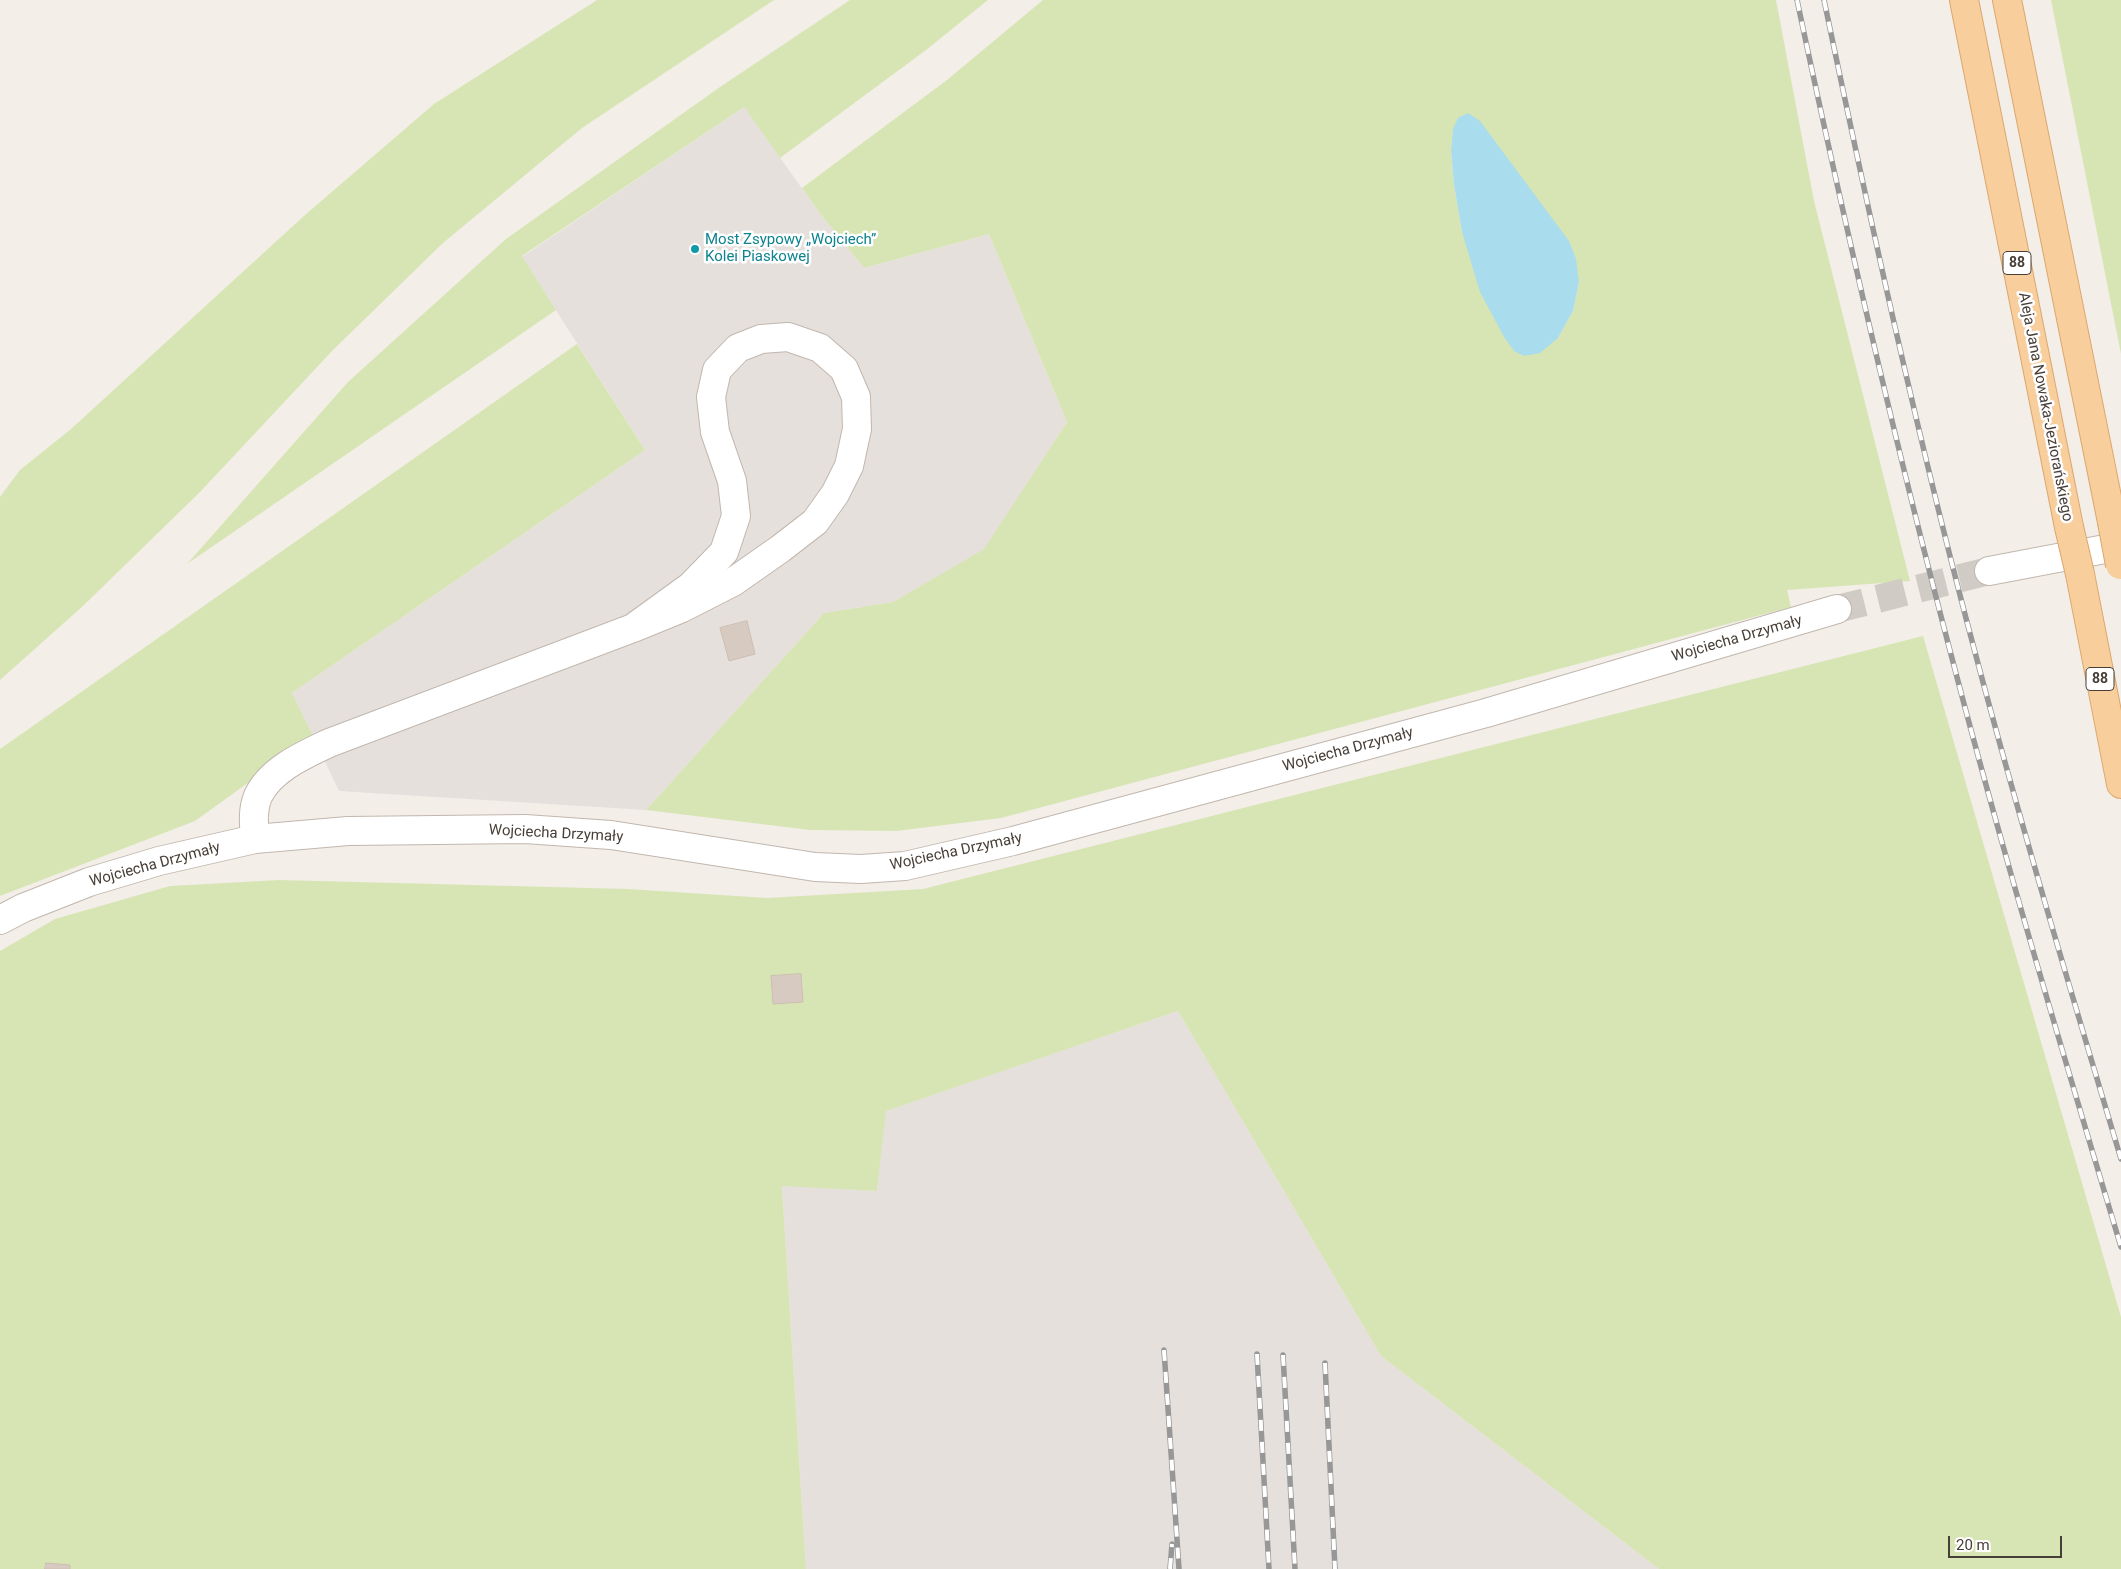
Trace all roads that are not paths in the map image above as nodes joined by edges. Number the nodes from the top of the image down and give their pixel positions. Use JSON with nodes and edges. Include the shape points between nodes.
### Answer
{"nodes":[{"id":1,"x":1964,"y":0,"type":"edge"},
{"id":2,"x":2007,"y":0,"type":"edge"},
{"id":3,"x":2118,"y":551,"type":"edge"},
{"id":4,"x":1989,"y":571,"type":"tunnel mouth"},
{"id":5,"x":1837,"y":609,"type":"tunnel mouth"},
{"id":6,"x":633,"y":628,"type":"junction"},
{"id":7,"x":2121,"y":784,"type":"edge"},
{"id":8,"x":255,"y":839,"type":"junction"},
{"id":9,"x":0,"y":920,"type":"edge"}],
"edges":[{"from":1,"to":7,"type":"main road","name":"Aleja Jana Nowaka-Jeziorańskiego","number":"88","bridge":true},
{"from":2,"to":3,"type":"main road"},
{"from":3,"to":4,"type":"street"},
{"from":5,"to":8,"type":"street","name":"Wojciecha Drzymały","via":[[1477,715],[1013,841],[905,866],[861,870],[816,867],[611,835],[525,828],[348,831]]},
{"from":6,"to":6,"type":"street","via":[[733,582],[815,522],[836,494],[849,466],[857,429],[856,397],[844,369],[820,348],[788,337],[761,339],[738,348],[717,370],[711,397],[715,432],[732,481],[736,516],[724,552],[691,586]]},
{"from":6,"to":8,"type":"street","via":[[329,743],[295,760],[273,777],[258,796],[254,817]]},
{"from":8,"to":9,"type":"street","name":"Wojciecha Drzymały","via":[[159,861],[89,882]]}]}
